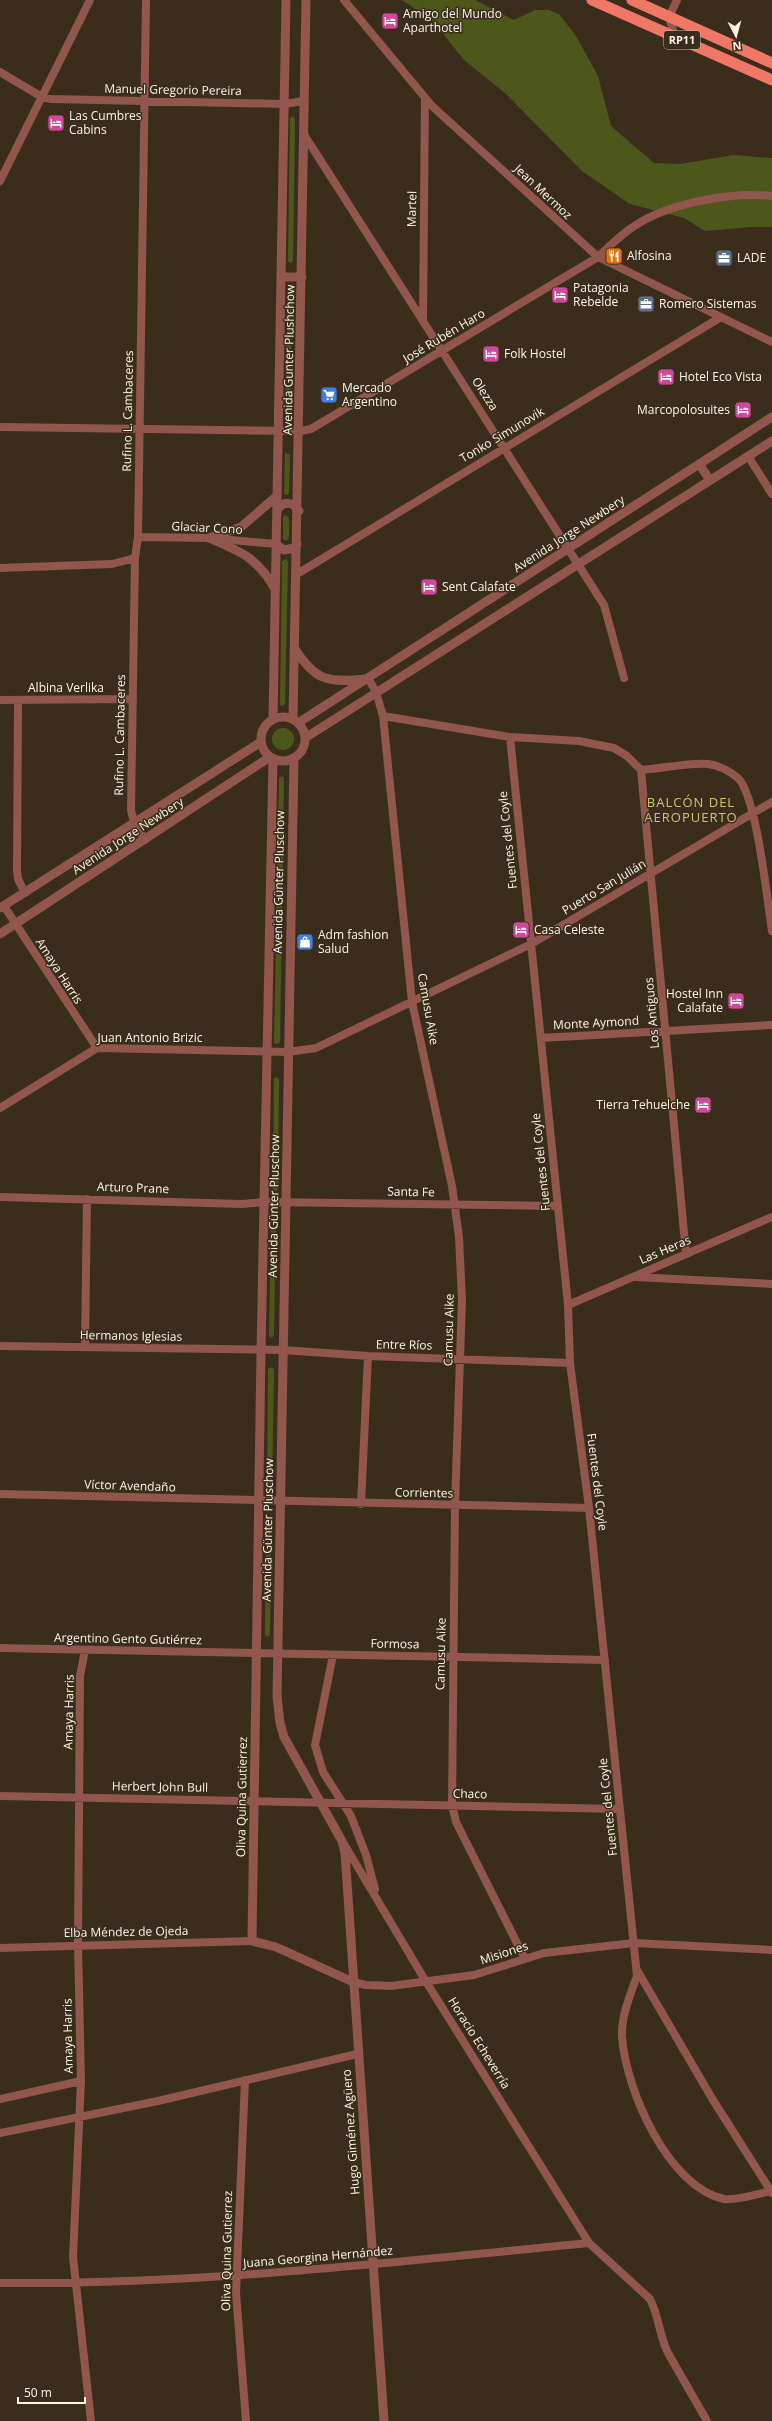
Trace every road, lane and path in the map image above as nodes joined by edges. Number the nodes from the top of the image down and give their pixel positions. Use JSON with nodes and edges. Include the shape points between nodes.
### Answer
{"nodes":[{"id":1,"x":90,"y":0,"type":"edge"},
{"id":2,"x":146,"y":0,"type":"edge"},
{"id":3,"x":286,"y":0,"type":"edge"},
{"id":4,"x":306,"y":0,"type":"edge"},
{"id":5,"x":344,"y":0,"type":"edge"},
{"id":6,"x":592,"y":0,"type":"edge"},
{"id":7,"x":632,"y":0,"type":"edge"},
{"id":8,"x":677,"y":0,"type":"edge"},
{"id":9,"x":669,"y":17,"type":"junction"},
{"id":10,"x":675,"y":37,"type":"junction"},
{"id":11,"x":772,"y":63,"type":"edge"},
{"id":12,"x":0,"y":72,"type":"edge"},
{"id":13,"x":772,"y":80,"type":"edge"},
{"id":14,"x":42,"y":97,"type":"junction"},
{"id":15,"x":425,"y":100,"type":"junction"},
{"id":16,"x":145,"y":101,"type":"junction"},
{"id":17,"x":304,"y":102,"type":"junction"},
{"id":18,"x":284,"y":104,"type":"junction"},
{"id":19,"x":304,"y":133,"type":"junction"},
{"id":20,"x":0,"y":181,"type":"edge"},
{"id":21,"x":772,"y":196,"type":"edge"},
{"id":22,"x":598,"y":257,"type":"junction"},
{"id":23,"x":281,"y":277,"type":"junction"},
{"id":24,"x":302,"y":277,"type":"junction"},
{"id":25,"x":721,"y":317,"type":"junction"},
{"id":26,"x":423,"y":320,"type":"junction"},
{"id":27,"x":772,"y":342,"type":"edge"},
{"id":28,"x":443,"y":351,"type":"junction"},
{"id":29,"x":772,"y":417,"type":"edge"},
{"id":30,"x":0,"y":427,"type":"edge"},
{"id":31,"x":139,"y":429,"type":"junction"},
{"id":32,"x":278,"y":431,"type":"junction"},
{"id":33,"x":300,"y":431,"type":"junction"},
{"id":34,"x":772,"y":441,"type":"edge"},
{"id":35,"x":505,"y":448,"type":"junction"},
{"id":36,"x":748,"y":456,"type":"junction"},
{"id":37,"x":699,"y":464,"type":"junction"},
{"id":38,"x":710,"y":480,"type":"junction"},
{"id":39,"x":772,"y":494,"type":"edge"},
{"id":40,"x":277,"y":496,"type":"junction"},
{"id":41,"x":277,"y":510,"type":"junction"},
{"id":42,"x":298,"y":511,"type":"junction"},
{"id":43,"x":138,"y":537,"type":"junction"},
{"id":44,"x":209,"y":538,"type":"junction"},
{"id":45,"x":276,"y":544,"type":"junction"},
{"id":46,"x":297,"y":544,"type":"junction"},
{"id":47,"x":569,"y":548,"type":"junction"},
{"id":48,"x":135,"y":558,"type":"junction"},
{"id":49,"x":579,"y":564,"type":"junction"},
{"id":50,"x":0,"y":568,"type":"edge"},
{"id":51,"x":297,"y":574,"type":"junction"},
{"id":52,"x":275,"y":590,"type":"junction"},
{"id":53,"x":295,"y":649,"type":"junction"},
{"id":54,"x":368,"y":678,"type":"junction"},
{"id":55,"x":624,"y":678,"type":"dead end"},
{"id":56,"x":376,"y":692,"type":"junction"},
{"id":57,"x":133,"y":699,"type":"junction"},
{"id":58,"x":0,"y":700,"type":"edge"},
{"id":59,"x":18,"y":700,"type":"junction"},
{"id":60,"x":383,"y":716,"type":"junction"},
{"id":61,"x":273,"y":719,"type":"junction"},
{"id":62,"x":296,"y":721,"type":"junction"},
{"id":63,"x":510,"y":736,"type":"junction"},
{"id":64,"x":305,"y":738,"type":"junction"},
{"id":65,"x":261,"y":742,"type":"junction"},
{"id":66,"x":272,"y":758,"type":"junction"},
{"id":67,"x":294,"y":759,"type":"junction"},
{"id":68,"x":641,"y":770,"type":"junction"},
{"id":69,"x":772,"y":802,"type":"edge"},
{"id":70,"x":753,"y":813,"type":"junction"},
{"id":71,"x":134,"y":823,"type":"junction"},
{"id":72,"x":145,"y":840,"type":"junction"},
{"id":73,"x":651,"y":873,"type":"junction"},
{"id":74,"x":25,"y":892,"type":"junction"},
{"id":75,"x":2,"y":907,"type":"edge"},
{"id":76,"x":15,"y":925,"type":"junction"},
{"id":77,"x":772,"y":931,"type":"edge"},
{"id":78,"x":0,"y":934,"type":"edge"},
{"id":79,"x":531,"y":944,"type":"junction"},
{"id":80,"x":412,"y":1002,"type":"junction"},
{"id":81,"x":772,"y":1025,"type":"edge"},
{"id":82,"x":666,"y":1031,"type":"junction"},
{"id":83,"x":541,"y":1038,"type":"junction"},
{"id":84,"x":96,"y":1048,"type":"junction"},
{"id":85,"x":268,"y":1051,"type":"junction"},
{"id":86,"x":288,"y":1052,"type":"junction"},
{"id":87,"x":0,"y":1108,"type":"edge"},
{"id":88,"x":0,"y":1197,"type":"edge"},
{"id":89,"x":87,"y":1199,"type":"junction"},
{"id":90,"x":265,"y":1202,"type":"junction"},
{"id":91,"x":286,"y":1202,"type":"junction"},
{"id":92,"x":456,"y":1205,"type":"junction"},
{"id":93,"x":558,"y":1206,"type":"junction"},
{"id":94,"x":772,"y":1218,"type":"edge"},
{"id":95,"x":686,"y":1254,"type":"junction"},
{"id":96,"x":633,"y":1277,"type":"junction"},
{"id":97,"x":772,"y":1284,"type":"edge"},
{"id":98,"x":568,"y":1305,"type":"junction"},
{"id":99,"x":0,"y":1346,"type":"edge"},
{"id":100,"x":84,"y":1347,"type":"junction"},
{"id":101,"x":283,"y":1350,"type":"junction"},
{"id":102,"x":261,"y":1351,"type":"junction"},
{"id":103,"x":368,"y":1356,"type":"junction"},
{"id":104,"x":460,"y":1358,"type":"junction"},
{"id":105,"x":570,"y":1363,"type":"junction"},
{"id":106,"x":0,"y":1494,"type":"edge"},
{"id":107,"x":258,"y":1501,"type":"junction"},
{"id":108,"x":280,"y":1501,"type":"junction"},
{"id":109,"x":361,"y":1504,"type":"junction"},
{"id":110,"x":455,"y":1505,"type":"junction"},
{"id":111,"x":589,"y":1508,"type":"junction"},
{"id":112,"x":0,"y":1648,"type":"edge"},
{"id":113,"x":85,"y":1650,"type":"junction"},
{"id":114,"x":256,"y":1654,"type":"junction"},
{"id":115,"x":278,"y":1654,"type":"junction"},
{"id":116,"x":333,"y":1655,"type":"junction"},
{"id":117,"x":453,"y":1658,"type":"junction"},
{"id":118,"x":605,"y":1660,"type":"junction"},
{"id":119,"x":0,"y":1796,"type":"edge"},
{"id":120,"x":80,"y":1798,"type":"junction"},
{"id":121,"x":254,"y":1801,"type":"junction"},
{"id":122,"x":320,"y":1802,"type":"junction"},
{"id":123,"x":342,"y":1802,"type":"junction"},
{"id":124,"x":452,"y":1805,"type":"junction"},
{"id":125,"x":620,"y":1809,"type":"junction"},
{"id":126,"x":342,"y":1841,"type":"junction"},
{"id":127,"x":378,"y":1899,"type":"junction"},
{"id":128,"x":252,"y":1941,"type":"junction"},
{"id":129,"x":634,"y":1944,"type":"junction"},
{"id":130,"x":78,"y":1945,"type":"junction"},
{"id":131,"x":0,"y":1948,"type":"edge"},
{"id":132,"x":772,"y":1950,"type":"edge"},
{"id":133,"x":525,"y":1959,"type":"junction"},
{"id":134,"x":636,"y":1970,"type":"junction"},
{"id":135,"x":425,"y":1980,"type":"junction"},
{"id":136,"x":353,"y":1982,"type":"junction"},
{"id":137,"x":357,"y":2054,"type":"junction"},
{"id":138,"x":245,"y":2080,"type":"junction"},
{"id":139,"x":81,"y":2081,"type":"junction"},
{"id":140,"x":0,"y":2099,"type":"edge"},
{"id":141,"x":81,"y":2115,"type":"junction"},
{"id":142,"x":0,"y":2133,"type":"edge"},
{"id":143,"x":771,"y":2192,"type":"edge"},
{"id":144,"x":589,"y":2243,"type":"junction"},
{"id":145,"x":374,"y":2264,"type":"junction"},
{"id":146,"x":236,"y":2277,"type":"junction"},
{"id":147,"x":0,"y":2283,"type":"edge"},
{"id":148,"x":76,"y":2284,"type":"junction"},
{"id":149,"x":91,"y":2421,"type":"edge"},
{"id":150,"x":246,"y":2421,"type":"edge"},
{"id":151,"x":384,"y":2421,"type":"edge"},
{"id":152,"x":707,"y":2421,"type":"edge"}],
"edges":[{"from":1,"to":14,"type":"street"},
{"from":2,"to":16,"type":"street","name":"Rufino L. Cambaceres"},
{"from":3,"to":18,"type":"street","name":"Avenida Gunter Plushchow"},
{"from":4,"to":17,"type":"street","name":"Avenida Gunter Plushchow"},
{"from":5,"to":15,"type":"street","name":"Jean Mermoz"},
{"from":6,"to":10,"type":"main road","number":"RP11"},
{"from":7,"to":9,"type":"main road","number":"RP11"},
{"from":8,"to":9,"type":"street"},
{"from":9,"to":10,"type":"street"},
{"from":9,"to":11,"type":"main road","number":"RP11"},
{"from":10,"to":13,"type":"main road","number":"RP11"},
{"from":12,"to":14,"type":"street"},
{"from":14,"to":16,"type":"street","name":"Manuel Gregorio Pereira"},
{"from":14,"to":20,"type":"street"},
{"from":15,"to":22,"type":"street","name":"Jean Mermoz"},
{"from":15,"to":26,"type":"street","name":"Martel"},
{"from":16,"to":18,"type":"street","name":"Manuel Gregorio Pereira"},
{"from":16,"to":31,"type":"street","name":"Rufino L. Cambaceres"},
{"from":17,"to":18,"type":"street","name":"Manuel Gregorio Pereira"},
{"from":17,"to":19,"type":"street","name":"Avenida Gunter Plushchow"},
{"from":18,"to":23,"type":"street","name":"Avenida Gunter Plushchow"},
{"from":19,"to":24,"type":"street","name":"Avenida Gunter Plushchow"},
{"from":19,"to":26,"type":"street","name":"Olezza"},
{"from":21,"to":22,"type":"street","name":"José Rubén Haro","via":[[726,196],[659,214],[632,227]]},
{"from":22,"to":25,"type":"street","name":"Jean Mermoz"},
{"from":22,"to":28,"type":"street","name":"José Rubén Haro"},
{"from":23,"to":24,"type":"street"},
{"from":23,"to":32,"type":"street","name":"Avenida Gunter Plushchow"},
{"from":24,"to":33,"type":"street","name":"Avenida Gunter Plushchow"},
{"from":25,"to":27,"type":"street","name":"Jean Mermoz"},
{"from":25,"to":35,"type":"street","name":"Tonko Simunovik"},
{"from":26,"to":28,"type":"street","name":"Olezza"},
{"from":28,"to":33,"type":"street","name":"José Rubén Haro","via":[[320,425]]},
{"from":28,"to":35,"type":"street","name":"Olezza"},
{"from":29,"to":37,"type":"street","name":"Avenida Jorge Newbery"},
{"from":30,"to":31,"type":"street","name":"José Rubén Haro"},
{"from":31,"to":32,"type":"street","name":"José Rubén Haro"},
{"from":31,"to":43,"type":"street","name":"Rufino L. Cambaceres"},
{"from":32,"to":33,"type":"street","name":"José Rubén Haro"},
{"from":32,"to":40,"type":"street","name":"Avenida Gunter Plushchow"},
{"from":33,"to":42,"type":"street","name":"Avenida Gunter Plushchow"},
{"from":34,"to":36,"type":"street"},
{"from":35,"to":47,"type":"street","name":"Olezza"},
{"from":35,"to":51,"type":"street","name":"Tonko Simunovik"},
{"from":36,"to":38,"type":"street"},
{"from":36,"to":39,"type":"street"},
{"from":37,"to":38,"type":"street"},
{"from":37,"to":47,"type":"street","name":"Avenida Jorge Newbery"},
{"from":38,"to":49,"type":"street"},
{"from":40,"to":41,"type":"street","name":"Avenida Gunter Plushchow"},
{"from":40,"to":44,"type":"street","via":[[241,527]]},
{"from":41,"to":42,"type":"street","via":[[281,505],[288,503],[294,505]]},
{"from":41,"to":45,"type":"street","name":"Avenida Gunter Plushchow"},
{"from":42,"to":46,"type":"street","name":"Avenida Gunter Plushchow"},
{"from":43,"to":44,"type":"street","name":"Glaciar Cono"},
{"from":43,"to":48,"type":"street","name":"Rufino L. Cambaceres"},
{"from":44,"to":45,"type":"street","name":"Glaciar Cono"},
{"from":44,"to":52,"type":"street","via":[[248,555],[262,568]]},
{"from":45,"to":46,"type":"street","via":[[284,550],[294,548]]},
{"from":45,"to":52,"type":"street","name":"Avenida Gunter Plushchow"},
{"from":46,"to":51,"type":"street","name":"Avenida Gunter Plushchow"},
{"from":47,"to":49,"type":"street","name":"Olezza"},
{"from":47,"to":54,"type":"street","name":"Avenida Jorge Newbery"},
{"from":48,"to":50,"type":"street","via":[[112,564]]},
{"from":48,"to":57,"type":"street","name":"Rufino L. Cambaceres"},
{"from":49,"to":55,"type":"street","name":"Olezza","via":[[604,605]]},
{"from":49,"to":56,"type":"street"},
{"from":51,"to":53,"type":"street","name":"Avenida Gunter Plushchow"},
{"from":52,"to":61,"type":"street","name":"Avenida Gunter Plushchow"},
{"from":53,"to":54,"type":"street","via":[[311,671],[334,681]]},
{"from":53,"to":62,"type":"street","name":"Avenida Gunter Plushchow"},
{"from":54,"to":56,"type":"street","name":"Camusu Aike"},
{"from":54,"to":62,"type":"street","name":"Avenida Jorge Newbery"},
{"from":56,"to":60,"type":"street","name":"Camusu Aike"},
{"from":56,"to":64,"type":"street"},
{"from":57,"to":59,"type":"street","name":"Albina Verlika"},
{"from":57,"to":71,"type":"street","name":"Rufino L. Cambaceres","via":[[131,810]]},
{"from":58,"to":59,"type":"street","name":"Albina Verlika"},
{"from":59,"to":74,"type":"street","via":[[17,871]]},
{"from":60,"to":63,"type":"street"},
{"from":60,"to":80,"type":"street","name":"Camusu Aike"},
{"from":61,"to":62,"type":"street","via":[[283,717]]},
{"from":61,"to":65,"type":"street","via":[[263,729]]},
{"from":62,"to":64,"type":"street"},
{"from":63,"to":68,"type":"street","via":[[579,741],[614,748],[627,756]]},
{"from":63,"to":79,"type":"street","name":"Fuentes del Coyle"},
{"from":64,"to":67,"type":"street","via":[[302,750]]},
{"from":65,"to":66,"type":"street"},
{"from":65,"to":71,"type":"street","name":"Avenida Jorge Newbery"},
{"from":66,"to":67,"type":"street","via":[[281,761]]},
{"from":66,"to":72,"type":"street","name":"Avenida Jorge Newbery"},
{"from":66,"to":85,"type":"street","name":"Avenida Günter Pluschow"},
{"from":67,"to":86,"type":"street","name":"Avenida Günter Pluschow"},
{"from":68,"to":70,"type":"street","via":[[707,764],[725,769],[738,779],[746,792]]},
{"from":68,"to":73,"type":"street","name":"Los Antiguos"},
{"from":69,"to":70,"type":"street","name":"Puerto San Julián"},
{"from":70,"to":73,"type":"street","name":"Puerto San Julián"},
{"from":70,"to":77,"type":"street"},
{"from":71,"to":72,"type":"street"},
{"from":71,"to":74,"type":"street","name":"Avenida Jorge Newbery"},
{"from":72,"to":76,"type":"street","name":"Avenida Jorge Newbery"},
{"from":73,"to":79,"type":"street","name":"Puerto San Julián"},
{"from":73,"to":82,"type":"street","name":"Los Antiguos"},
{"from":74,"to":75,"type":"street","name":"Avenida Jorge Newbery"},
{"from":75,"to":76,"type":"street","name":"Amaya Harris"},
{"from":76,"to":78,"type":"street","name":"Avenida Jorge Newbery"},
{"from":76,"to":84,"type":"street","name":"Amaya Harris"},
{"from":79,"to":80,"type":"street","name":"Puerto San Julián"},
{"from":79,"to":83,"type":"street","name":"Fuentes del Coyle"},
{"from":80,"to":86,"type":"street","name":"Puerto San Julián","via":[[316,1048]]},
{"from":80,"to":92,"type":"street","name":"Camusu Aike"},
{"from":81,"to":82,"type":"street","name":"Monte Aymond"},
{"from":82,"to":83,"type":"street","name":"Monte Aymond"},
{"from":82,"to":95,"type":"street","name":"Los Antiguos"},
{"from":83,"to":93,"type":"street","name":"Fuentes del Coyle"},
{"from":84,"to":85,"type":"street","name":"Juan Antonio Brizic"},
{"from":84,"to":87,"type":"street","name":"Juan Antonio Brizic"},
{"from":85,"to":86,"type":"street","name":"Puerto San Julián"},
{"from":85,"to":90,"type":"street","name":"Avenida Günter Pluschow"},
{"from":86,"to":91,"type":"street","name":"Avenida Günter Pluschow"},
{"from":88,"to":89,"type":"street","name":"Arturo Prane"},
{"from":89,"to":90,"type":"street","name":"Arturo Prane","via":[[242,1204]]},
{"from":89,"to":100,"type":"street"},
{"from":90,"to":91,"type":"street","name":"Santa Fe"},
{"from":90,"to":102,"type":"street","name":"Avenida Günter Pluschow"},
{"from":91,"to":92,"type":"street","name":"Santa Fe"},
{"from":91,"to":101,"type":"street","name":"Avenida Günter Pluschow"},
{"from":92,"to":93,"type":"street","name":"Santa Fe"},
{"from":92,"to":104,"type":"street","name":"Camusu Aike","via":[[462,1300]]},
{"from":93,"to":98,"type":"street","name":"Fuentes del Coyle"},
{"from":94,"to":95,"type":"street","name":"Las Heras"},
{"from":95,"to":96,"type":"street","name":"Las Heras"},
{"from":96,"to":97,"type":"street"},
{"from":96,"to":98,"type":"street","name":"Las Heras"},
{"from":98,"to":105,"type":"street","name":"Fuentes del Coyle"},
{"from":99,"to":100,"type":"street","name":"Hermanos Iglesias"},
{"from":100,"to":102,"type":"street","name":"Hermanos Iglesias"},
{"from":101,"to":102,"type":"street","name":"Entre Ríos"},
{"from":101,"to":103,"type":"street","name":"Entre Ríos"},
{"from":101,"to":108,"type":"street","name":"Avenida Günter Pluschow"},
{"from":102,"to":107,"type":"street","name":"Avenida Günter Pluschow"},
{"from":103,"to":104,"type":"street","name":"Entre Ríos"},
{"from":103,"to":109,"type":"street"},
{"from":104,"to":105,"type":"street","name":"Entre Ríos"},
{"from":104,"to":110,"type":"street","name":"Camusu Aike"},
{"from":105,"to":111,"type":"street","name":"Fuentes del Coyle"},
{"from":106,"to":107,"type":"street","name":"Víctor Avendaño"},
{"from":107,"to":108,"type":"street","name":"Corrientes"},
{"from":107,"to":114,"type":"street","name":"Avenida Günter Pluschow"},
{"from":108,"to":109,"type":"street","name":"Corrientes"},
{"from":108,"to":115,"type":"street","name":"Avenida Günter Pluschow"},
{"from":109,"to":110,"type":"street","name":"Corrientes"},
{"from":110,"to":111,"type":"street","name":"Corrientes"},
{"from":110,"to":117,"type":"street","name":"Camusu Aike"},
{"from":111,"to":118,"type":"street","name":"Fuentes del Coyle"},
{"from":112,"to":113,"type":"street","name":"Argentino Gento Gutiérrez"},
{"from":113,"to":114,"type":"street","name":"Argentino Gento Gutiérrez"},
{"from":113,"to":120,"type":"street","name":"Amaya Harris","via":[[80,1676]]},
{"from":114,"to":115,"type":"street","name":"Formosa"},
{"from":114,"to":121,"type":"street","name":"Oliva Quina Gutierrez"},
{"from":115,"to":116,"type":"street","name":"Formosa"},
{"from":115,"to":122,"type":"street","name":"Horacio Echeverría","via":[[277,1696],[280,1723],[291,1750]]},
{"from":116,"to":117,"type":"street","name":"Formosa"},
{"from":116,"to":123,"type":"street","via":[[315,1745],[323,1772]]},
{"from":117,"to":118,"type":"street","name":"Formosa"},
{"from":117,"to":124,"type":"street","name":"Camusu Aike"},
{"from":118,"to":125,"type":"street","name":"Fuentes del Coyle"},
{"from":119,"to":120,"type":"street","name":"Herbert John Bull"},
{"from":120,"to":121,"type":"street","name":"Herbert John Bull"},
{"from":120,"to":130,"type":"street","name":"Amaya Harris"},
{"from":121,"to":122,"type":"street","name":"Herbert John Bull"},
{"from":121,"to":128,"type":"street","name":"Oliva Quina Gutierrez"},
{"from":122,"to":123,"type":"street","name":"Chaco"},
{"from":122,"to":126,"type":"street","name":"Horacio Echeverría"},
{"from":123,"to":124,"type":"street","name":"Chaco"},
{"from":123,"to":127,"type":"street","via":[[357,1830]]},
{"from":124,"to":125,"type":"street","name":"Chaco"},
{"from":124,"to":133,"type":"street","name":"Camusu Aike","via":[[456,1822]]},
{"from":125,"to":129,"type":"street","name":"Fuentes del Coyle"},
{"from":126,"to":127,"type":"street","name":"Horacio Echeverría"},
{"from":126,"to":136,"type":"street","name":"Hugo Giménez Agüero"},
{"from":127,"to":135,"type":"street","name":"Horacio Echeverría"},
{"from":128,"to":130,"type":"street","name":"Elba Méndez de Ojeda"},
{"from":128,"to":136,"type":"street","name":"Misiones","via":[[276,1948]]},
{"from":129,"to":132,"type":"street","name":"Misiones"},
{"from":129,"to":133,"type":"street","name":"Misiones","via":[[544,1953]]},
{"from":129,"to":134,"type":"street","name":"Fuentes del Coyle"},
{"from":130,"to":131,"type":"street","name":"Elba Méndez de Ojeda"},
{"from":130,"to":139,"type":"street","name":"Amaya Harris"},
{"from":133,"to":135,"type":"street","name":"Misiones","via":[[484,1973]]},
{"from":134,"to":143,"type":"street","name":"Fuentes del Coyle"},
{"from":134,"to":143,"type":"street","via":[[637,1976],[624,2018],[622,2037],[637,2101],[647,2125],[670,2157],[693,2182],[710,2195],[726,2199]]},
{"from":135,"to":136,"type":"street","name":"Misiones","via":[[391,1986]]},
{"from":135,"to":144,"type":"street","name":"Horacio Echeverría"},
{"from":136,"to":137,"type":"street","name":"Hugo Giménez Agüero"},
{"from":137,"to":138,"type":"street"},
{"from":137,"to":145,"type":"street","name":"Hugo Giménez Agüero"},
{"from":138,"to":141,"type":"street","via":[[158,2101]]},
{"from":138,"to":146,"type":"street","name":"Oliva Quina Gutierrez"},
{"from":139,"to":140,"type":"street"},
{"from":139,"to":141,"type":"street","name":"Amaya Harris"},
{"from":141,"to":142,"type":"street"},
{"from":141,"to":148,"type":"street","name":"Amaya Harris","via":[[73,2257]]},
{"from":144,"to":145,"type":"street","name":"Juana Georgina Hernández"},
{"from":144,"to":152,"type":"street","name":"Horacio Echeverría","via":[[650,2299],[656,2310],[665,2347]]},
{"from":145,"to":146,"type":"street","name":"Juana Georgina Hernández"},
{"from":145,"to":151,"type":"street","name":"Hugo Giménez Agüero"},
{"from":146,"to":148,"type":"street","name":"Juana Georgina Hernández"},
{"from":146,"to":150,"type":"street","name":"Oliva Quina Gutierrez"},
{"from":147,"to":148,"type":"street","name":"Juana Georgina Hernández"},
{"from":148,"to":149,"type":"street","name":"Amaya Harris"}]}
